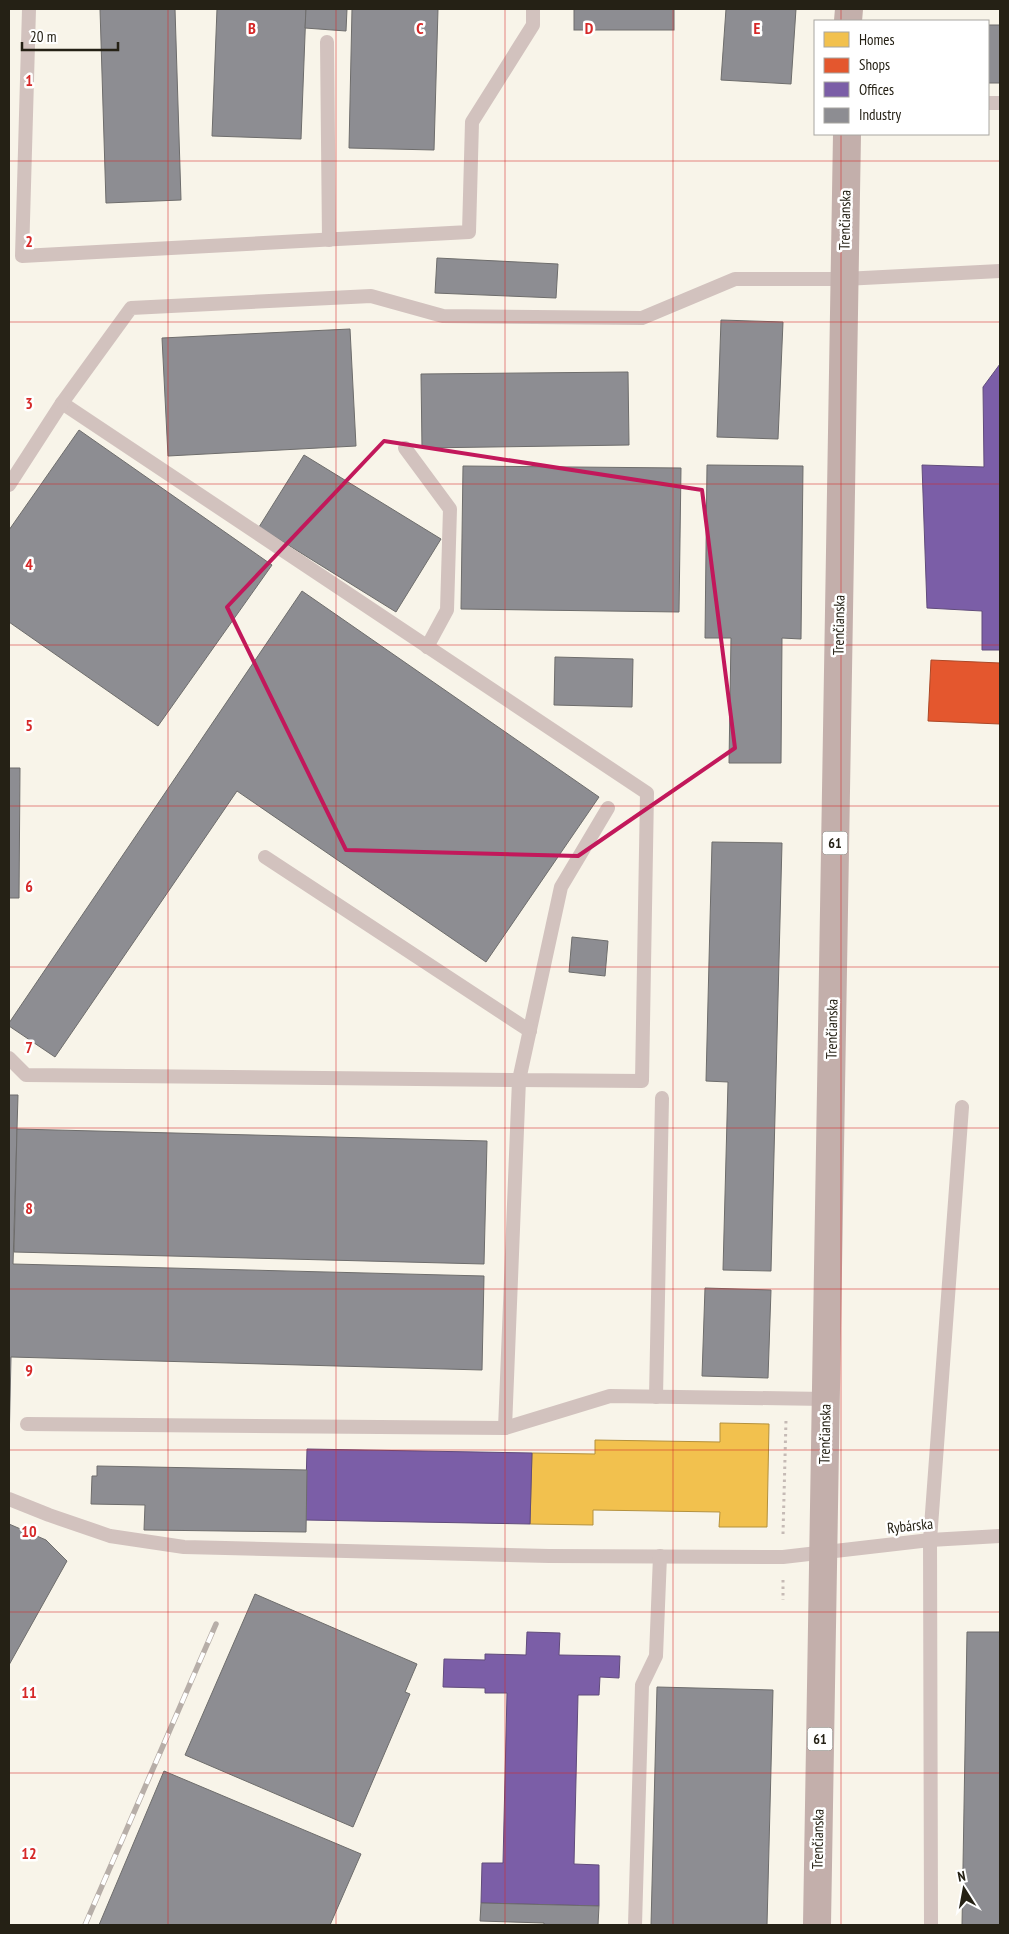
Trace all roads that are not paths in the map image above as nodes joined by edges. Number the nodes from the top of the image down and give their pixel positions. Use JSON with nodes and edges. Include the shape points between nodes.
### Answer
{"nodes":[{"id":1,"x":29,"y":9,"type":"edge"},
{"id":2,"x":533,"y":9,"type":"edge"},
{"id":3,"x":327,"y":42,"type":"dead end"},
{"id":4,"x":847,"y":135,"type":"edge"},
{"id":5,"x":329,"y":240,"type":"junction"},
{"id":6,"x":1000,"y":271,"type":"edge"},
{"id":7,"x":844,"y":279,"type":"junction"},
{"id":8,"x":62,"y":403,"type":"junction"},
{"id":9,"x":405,"y":448,"type":"dead end"},
{"id":10,"x":9,"y":485,"type":"edge"},
{"id":11,"x":427,"y":647,"type":"junction"},
{"id":12,"x":608,"y":808,"type":"dead end"},
{"id":13,"x":265,"y":857,"type":"dead end"},
{"id":14,"x":530,"y":1031,"type":"junction"},
{"id":15,"x":9,"y":1058,"type":"edge"},
{"id":16,"x":519,"y":1080,"type":"junction"},
{"id":17,"x":662,"y":1098,"type":"dead end"},
{"id":18,"x":962,"y":1107,"type":"dead end"},
{"id":19,"x":656,"y":1397,"type":"junction"},
{"id":20,"x":826,"y":1399,"type":"junction"},
{"id":21,"x":27,"y":1424,"type":"dead end"},
{"id":22,"x":505,"y":1428,"type":"junction"},
{"id":23,"x":9,"y":1499,"type":"edge"},
{"id":24,"x":1000,"y":1536,"type":"edge"},
{"id":25,"x":930,"y":1540,"type":"junction"},
{"id":26,"x":823,"y":1552,"type":"junction"},
{"id":27,"x":660,"y":1556,"type":"junction"},
{"id":28,"x":635,"y":1925,"type":"edge"},
{"id":29,"x":817,"y":1925,"type":"edge"},
{"id":30,"x":931,"y":1925,"type":"edge"}],
"edges":[{"from":1,"to":5,"type":"lane","via":[[22,256]]},
{"from":2,"to":5,"type":"lane","via":[[532,25],[472,122],[469,232]]},
{"from":3,"to":5,"type":"lane"},
{"from":4,"to":7,"type":"main road","name":"Trenčianska","number":"61"},
{"from":6,"to":7,"type":"lane"},
{"from":7,"to":8,"type":"lane","via":[[735,279],[642,318],[444,316],[371,296],[131,308]]},
{"from":7,"to":20,"type":"main road","name":"Trenčianska","number":"61"},
{"from":8,"to":10,"type":"lane"},
{"from":8,"to":11,"type":"lane"},
{"from":9,"to":11,"type":"lane","via":[[450,509],[448,610]]},
{"from":11,"to":16,"type":"lane","via":[[647,793],[642,1081]]},
{"from":12,"to":14,"type":"lane","via":[[562,887]]},
{"from":13,"to":14,"type":"lane"},
{"from":14,"to":16,"type":"lane"},
{"from":15,"to":16,"type":"lane","via":[[26,1075]]},
{"from":16,"to":22,"type":"lane"},
{"from":17,"to":19,"type":"lane"},
{"from":18,"to":25,"type":"lane"},
{"from":19,"to":20,"type":"lane"},
{"from":19,"to":22,"type":"lane","via":[[610,1396]]},
{"from":20,"to":26,"type":"main road","name":"Trenčianska","number":"61"},
{"from":21,"to":22,"type":"lane"},
{"from":23,"to":27,"type":"lane","name":"Rybárska","via":[[110,1536],[184,1547]]},
{"from":24,"to":25,"type":"lane","name":"Rybárska"},
{"from":25,"to":26,"type":"lane","name":"Rybárska"},
{"from":25,"to":30,"type":"lane"},
{"from":26,"to":27,"type":"lane","name":"Rybárska","via":[[783,1556]]},
{"from":26,"to":29,"type":"main road","name":"Trenčianska","number":"61"},
{"from":27,"to":28,"type":"lane","via":[[656,1656],[642,1685]]}]}
